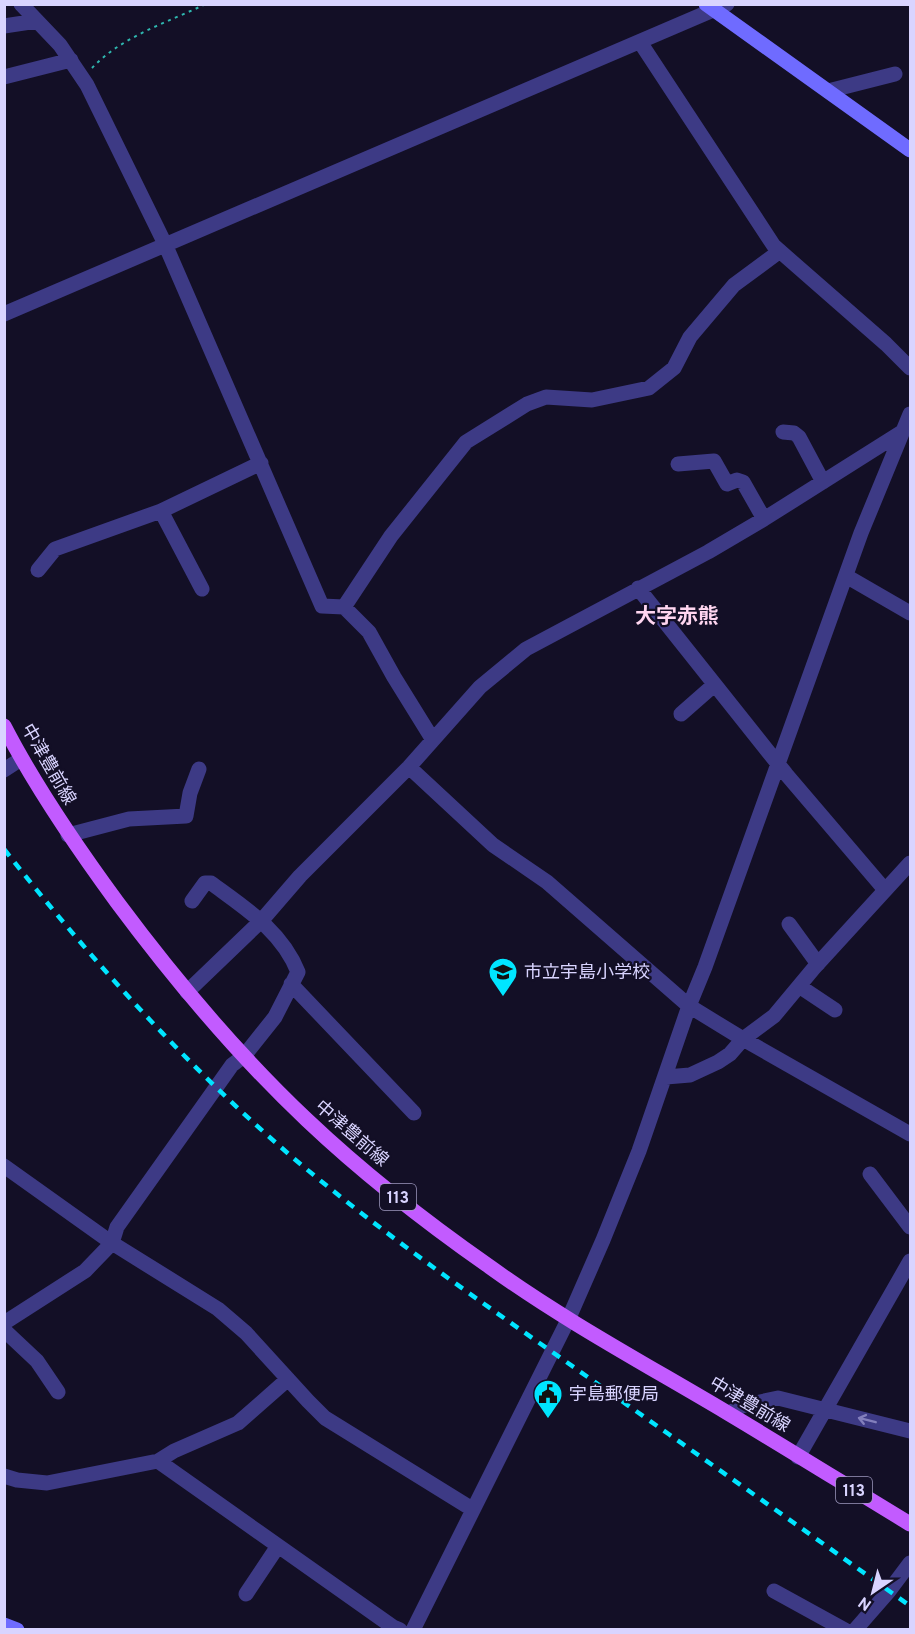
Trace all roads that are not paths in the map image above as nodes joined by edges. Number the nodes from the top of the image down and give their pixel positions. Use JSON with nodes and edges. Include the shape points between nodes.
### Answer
{"nodes":[{"id":1,"x":21,"y":4,"type":"edge"},
{"id":2,"x":715,"y":6,"type":"edge"},
{"id":3,"x":37,"y":21,"type":"junction"},
{"id":4,"x":4,"y":26,"type":"edge"},
{"id":5,"x":640,"y":42,"type":"junction"},
{"id":6,"x":71,"y":60,"type":"junction"},
{"id":7,"x":895,"y":74,"type":"dead end"},
{"id":8,"x":4,"y":77,"type":"edge"},
{"id":9,"x":828,"y":92,"type":"junction"},
{"id":10,"x":910,"y":150,"type":"edge"},
{"id":11,"x":165,"y":244,"type":"junction"},
{"id":12,"x":780,"y":251,"type":"junction"},
{"id":13,"x":4,"y":314,"type":"edge"},
{"id":14,"x":910,"y":368,"type":"edge"},
{"id":15,"x":910,"y":414,"type":"edge"},
{"id":16,"x":905,"y":430,"type":"junction"},
{"id":17,"x":783,"y":432,"type":"dead end"},
{"id":18,"x":261,"y":464,"type":"junction"},
{"id":19,"x":678,"y":464,"type":"dead end"},
{"id":20,"x":823,"y":482,"type":"junction"},
{"id":21,"x":161,"y":511,"type":"junction"},
{"id":22,"x":764,"y":519,"type":"junction"},
{"id":23,"x":38,"y":570,"type":"dead end"},
{"id":24,"x":846,"y":576,"type":"junction"},
{"id":25,"x":638,"y":588,"type":"junction"},
{"id":26,"x":202,"y":589,"type":"dead end"},
{"id":27,"x":344,"y":607,"type":"junction"},
{"id":28,"x":910,"y":613,"type":"edge"},
{"id":29,"x":714,"y":685,"type":"junction"},
{"id":30,"x":681,"y":714,"type":"dead end"},
{"id":31,"x":4,"y":726,"type":"edge"},
{"id":32,"x":433,"y":740,"type":"junction"},
{"id":33,"x":21,"y":759,"type":"junction"},
{"id":34,"x":778,"y":762,"type":"junction"},
{"id":35,"x":409,"y":767,"type":"junction"},
{"id":36,"x":199,"y":769,"type":"dead end"},
{"id":37,"x":4,"y":770,"type":"edge"},
{"id":38,"x":68,"y":835,"type":"junction"},
{"id":39,"x":910,"y":862,"type":"edge"},
{"id":40,"x":885,"y":890,"type":"junction"},
{"id":41,"x":192,"y":901,"type":"dead end"},
{"id":42,"x":262,"y":920,"type":"junction"},
{"id":43,"x":789,"y":924,"type":"dead end"},
{"id":44,"x":818,"y":964,"type":"junction"},
{"id":45,"x":291,"y":984,"type":"junction"},
{"id":46,"x":799,"y":986,"type":"junction"},
{"id":47,"x":187,"y":992,"type":"junction"},
{"id":48,"x":689,"y":1006,"type":"junction"},
{"id":49,"x":835,"y":1010,"type":"dead end"},
{"id":50,"x":743,"y":1040,"type":"junction"},
{"id":51,"x":244,"y":1056,"type":"junction"},
{"id":52,"x":666,"y":1077,"type":"junction"},
{"id":53,"x":414,"y":1113,"type":"dead end"},
{"id":54,"x":910,"y":1134,"type":"edge"},
{"id":55,"x":4,"y":1166,"type":"edge"},
{"id":56,"x":870,"y":1174,"type":"dead end"},
{"id":57,"x":910,"y":1227,"type":"edge"},
{"id":58,"x":112,"y":1243,"type":"junction"},
{"id":59,"x":910,"y":1261,"type":"edge"},
{"id":60,"x":568,"y":1320,"type":"junction"},
{"id":61,"x":4,"y":1323,"type":"edge"},
{"id":62,"x":4,"y":1330,"type":"edge"},
{"id":63,"x":288,"y":1378,"type":"junction"},
{"id":64,"x":58,"y":1392,"type":"dead end"},
{"id":65,"x":824,"y":1409,"type":"junction"},
{"id":66,"x":729,"y":1413,"type":"junction"},
{"id":67,"x":910,"y":1431,"type":"edge"},
{"id":68,"x":798,"y":1457,"type":"junction"},
{"id":69,"x":158,"y":1461,"type":"junction"},
{"id":70,"x":4,"y":1476,"type":"edge"},
{"id":71,"x":472,"y":1509,"type":"junction"},
{"id":72,"x":910,"y":1524,"type":"edge"},
{"id":73,"x":278,"y":1546,"type":"junction"},
{"id":74,"x":910,"y":1563,"type":"edge"},
{"id":75,"x":774,"y":1591,"type":"dead end"},
{"id":76,"x":246,"y":1593,"type":"dead end"},
{"id":77,"x":4,"y":1625,"type":"edge"},
{"id":78,"x":16,"y":1629,"type":"edge"},
{"id":79,"x":400,"y":1629,"type":"edge"},
{"id":80,"x":413,"y":1629,"type":"edge"},
{"id":81,"x":845,"y":1629,"type":"edge"},
{"id":82,"x":855,"y":1629,"type":"edge"}],
"edges":[{"from":1,"to":3,"type":"street"},
{"from":2,"to":5,"type":"street"},
{"from":2,"to":9,"type":"street"},
{"from":3,"to":4,"type":"street"},
{"from":3,"to":6,"type":"street"},
{"from":5,"to":11,"type":"street"},
{"from":5,"to":12,"type":"street"},
{"from":6,"to":8,"type":"street"},
{"from":6,"to":11,"type":"street"},
{"from":7,"to":9,"type":"street"},
{"from":9,"to":10,"type":"street"},
{"from":11,"to":13,"type":"street"},
{"from":11,"to":18,"type":"street"},
{"from":12,"to":14,"type":"street"},
{"from":12,"to":27,"type":"street","via":[[734,285],[690,337],[674,368],[649,388],[592,400],[546,398],[527,404],[466,442],[391,536]]},
{"from":15,"to":16,"type":"street"},
{"from":16,"to":20,"type":"street"},
{"from":16,"to":24,"type":"street"},
{"from":17,"to":20,"type":"street","via":[[799,437]]},
{"from":18,"to":21,"type":"street"},
{"from":18,"to":27,"type":"street","via":[[322,606]]},
{"from":19,"to":22,"type":"street","via":[[714,461],[727,484],[743,482]]},
{"from":20,"to":22,"type":"street"},
{"from":21,"to":23,"type":"street","via":[[55,549]]},
{"from":21,"to":26,"type":"street"},
{"from":22,"to":25,"type":"street"},
{"from":24,"to":28,"type":"street"},
{"from":24,"to":34,"type":"street"},
{"from":25,"to":29,"type":"street"},
{"from":25,"to":32,"type":"street","via":[[526,649],[480,687]]},
{"from":27,"to":32,"type":"street","via":[[369,632]]},
{"from":29,"to":30,"type":"street"},
{"from":29,"to":34,"type":"street"},
{"from":31,"to":33,"type":"main road","name":"中津豊前線","number":"113"},
{"from":32,"to":35,"type":"street"},
{"from":33,"to":37,"type":"street"},
{"from":33,"to":38,"type":"main road","name":"中津豊前線","number":"113"},
{"from":34,"to":40,"type":"street"},
{"from":34,"to":48,"type":"street"},
{"from":35,"to":42,"type":"street","via":[[300,876]]},
{"from":35,"to":48,"type":"street","via":[[493,845],[547,882]]},
{"from":36,"to":38,"type":"street","via":[[186,816],[129,819]]},
{"from":38,"to":47,"type":"main road","name":"中津豊前線","number":"113"},
{"from":39,"to":40,"type":"street"},
{"from":40,"to":44,"type":"street"},
{"from":41,"to":42,"type":"street","via":[[205,883],[211,883]]},
{"from":42,"to":45,"type":"street","via":[[291,956],[298,972]]},
{"from":42,"to":47,"type":"street"},
{"from":43,"to":44,"type":"street"},
{"from":44,"to":46,"type":"street"},
{"from":45,"to":51,"type":"street","via":[[275,1017]]},
{"from":45,"to":53,"type":"street"},
{"from":46,"to":49,"type":"street"},
{"from":46,"to":50,"type":"street","via":[[774,1016]]},
{"from":47,"to":51,"type":"main road","name":"中津豊前線","number":"113"},
{"from":48,"to":50,"type":"street"},
{"from":48,"to":52,"type":"street"},
{"from":50,"to":52,"type":"street","via":[[730,1054],[704,1070]]},
{"from":50,"to":54,"type":"street"},
{"from":51,"to":58,"type":"street","via":[[231,1065],[163,1159],[117,1227]]},
{"from":51,"to":60,"type":"main road","name":"中津豊前線","number":"113","via":[[362,1169],[488,1267]]},
{"from":52,"to":60,"type":"street","via":[[608,1229]]},
{"from":55,"to":58,"type":"street"},
{"from":56,"to":57,"type":"street"},
{"from":58,"to":61,"type":"street","via":[[85,1271]]},
{"from":58,"to":63,"type":"street","via":[[218,1309]]},
{"from":59,"to":65,"type":"street"},
{"from":60,"to":66,"type":"main road","name":"中津豊前線","number":"113"},
{"from":60,"to":71,"type":"street"},
{"from":62,"to":64,"type":"street","via":[[37,1361]]},
{"from":63,"to":69,"type":"street","via":[[238,1423]]},
{"from":63,"to":71,"type":"street","via":[[325,1418]]},
{"from":65,"to":66,"type":"street","via":[[778,1398]]},
{"from":67,"to":65,"type":"street","one_way":true},
{"from":65,"to":68,"type":"street"},
{"from":66,"to":68,"type":"main road","name":"中津豊前線","number":"113"},
{"from":68,"to":72,"type":"main road","name":"中津豊前線","number":"113"},
{"from":69,"to":70,"type":"street","via":[[47,1483]]},
{"from":69,"to":73,"type":"street"},
{"from":71,"to":80,"type":"street"},
{"from":73,"to":76,"type":"street"},
{"from":73,"to":79,"type":"street"},
{"from":74,"to":82,"type":"street"},
{"from":75,"to":81,"type":"street"},
{"from":77,"to":78,"type":"street"}]}
